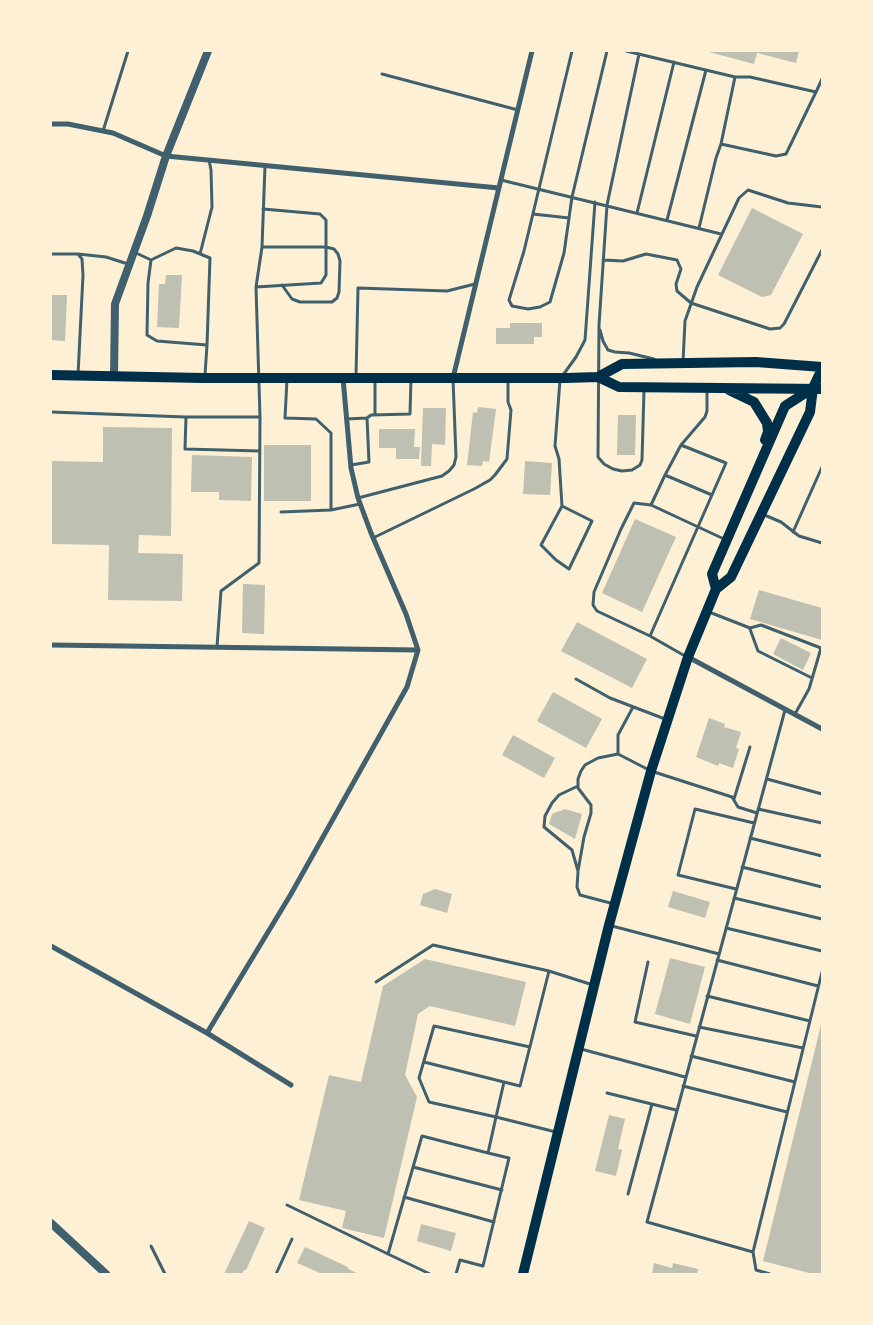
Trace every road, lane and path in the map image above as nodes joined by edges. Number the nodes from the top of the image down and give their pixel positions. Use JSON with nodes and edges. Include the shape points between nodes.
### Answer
{"nodes":[{"id":1,"x":128,"y":51,"type":"edge"},
{"id":2,"x":208,"y":51,"type":"edge"},
{"id":3,"x":532,"y":51,"type":"edge"},
{"id":4,"x":572,"y":51,"type":"edge"},
{"id":5,"x":607,"y":51,"type":"edge"},
{"id":6,"x":626,"y":51,"type":"edge"},
{"id":7,"x":639,"y":54,"type":"junction"},
{"id":8,"x":674,"y":62,"type":"junction"},
{"id":9,"x":706,"y":70,"type":"junction"},
{"id":10,"x":382,"y":74,"type":"dead end"},
{"id":11,"x":735,"y":77,"type":"junction"},
{"id":12,"x":822,"y":79,"type":"edge"},
{"id":13,"x":816,"y":92,"type":"junction"},
{"id":14,"x":518,"y":110,"type":"junction"},
{"id":15,"x":51,"y":124,"type":"edge"},
{"id":16,"x":103,"y":131,"type":"junction"},
{"id":17,"x":722,"y":144,"type":"junction"},
{"id":18,"x":166,"y":156,"type":"junction"},
{"id":19,"x":209,"y":160,"type":"junction"},
{"id":20,"x":265,"y":165,"type":"junction"},
{"id":21,"x":501,"y":180,"type":"junction"},
{"id":22,"x":499,"y":188,"type":"junction"},
{"id":23,"x":539,"y":189,"type":"junction"},
{"id":24,"x":572,"y":197,"type":"junction"},
{"id":25,"x":595,"y":202,"type":"junction"},
{"id":26,"x":607,"y":205,"type":"junction"},
{"id":27,"x":822,"y":207,"type":"edge"},
{"id":28,"x":263,"y":209,"type":"junction"},
{"id":29,"x":638,"y":212,"type":"junction"},
{"id":30,"x":533,"y":214,"type":"junction"},
{"id":31,"x":569,"y":218,"type":"junction"},
{"id":32,"x":667,"y":220,"type":"junction"},
{"id":33,"x":700,"y":228,"type":"junction"},
{"id":34,"x":721,"y":234,"type":"junction"},
{"id":35,"x":262,"y":247,"type":"junction"},
{"id":36,"x":326,"y":247,"type":"junction"},
{"id":37,"x":822,"y":250,"type":"edge"},
{"id":38,"x":133,"y":252,"type":"junction"},
{"id":39,"x":51,"y":254,"type":"edge"},
{"id":40,"x":78,"y":254,"type":"junction"},
{"id":41,"x":200,"y":254,"type":"junction"},
{"id":42,"x":152,"y":260,"type":"junction"},
{"id":43,"x":603,"y":260,"type":"junction"},
{"id":44,"x":129,"y":264,"type":"junction"},
{"id":45,"x":476,"y":284,"type":"junction"},
{"id":46,"x":282,"y":285,"type":"junction"},
{"id":47,"x":256,"y":287,"type":"junction"},
{"id":48,"x":691,"y":303,"type":"junction"},
{"id":49,"x":599,"y":325,"type":"junction"},
{"id":50,"x":207,"y":345,"type":"junction"},
{"id":51,"x":666,"y":362,"type":"junction"},
{"id":52,"x":683,"y":362,"type":"junction"},
{"id":53,"x":822,"y":368,"type":"edge"},
{"id":54,"x":51,"y":375,"type":"edge"},
{"id":55,"x":78,"y":375,"type":"junction"},
{"id":56,"x":114,"y":376,"type":"junction"},
{"id":57,"x":598,"y":377,"type":"junction"},
{"id":58,"x":205,"y":378,"type":"junction"},
{"id":59,"x":259,"y":378,"type":"junction"},
{"id":60,"x":287,"y":378,"type":"junction"},
{"id":61,"x":343,"y":378,"type":"junction"},
{"id":62,"x":356,"y":378,"type":"junction"},
{"id":63,"x":375,"y":378,"type":"junction"},
{"id":64,"x":453,"y":378,"type":"junction"},
{"id":65,"x":508,"y":378,"type":"junction"},
{"id":66,"x":560,"y":378,"type":"junction"},
{"id":67,"x":411,"y":379,"type":"junction"},
{"id":68,"x":644,"y":387,"type":"junction"},
{"id":69,"x":707,"y":388,"type":"junction"},
{"id":70,"x":726,"y":388,"type":"junction"},
{"id":71,"x":818,"y":388,"type":"edge"},
{"id":72,"x":51,"y":412,"type":"edge"},
{"id":73,"x":375,"y":415,"type":"junction"},
{"id":74,"x":186,"y":417,"type":"junction"},
{"id":75,"x":260,"y":417,"type":"junction"},
{"id":76,"x":367,"y":418,"type":"junction"},
{"id":77,"x":346,"y":419,"type":"junction"},
{"id":78,"x":681,"y":445,"type":"junction"},
{"id":79,"x":260,"y":450,"type":"junction"},
{"id":80,"x":351,"y":465,"type":"junction"},
{"id":81,"x":822,"y":467,"type":"edge"},
{"id":82,"x":665,"y":475,"type":"junction"},
{"id":83,"x":754,"y":475,"type":"junction"},
{"id":84,"x":712,"y":495,"type":"junction"},
{"id":85,"x":359,"y":501,"type":"junction"},
{"id":86,"x":651,"y":505,"type":"junction"},
{"id":87,"x":562,"y":506,"type":"junction"},
{"id":88,"x":331,"y":510,"type":"junction"},
{"id":89,"x":281,"y":512,"type":"dead end"},
{"id":90,"x":761,"y":514,"type":"junction"},
{"id":91,"x":698,"y":527,"type":"junction"},
{"id":92,"x":794,"y":532,"type":"junction"},
{"id":93,"x":373,"y":538,"type":"junction"},
{"id":94,"x":726,"y":540,"type":"junction"},
{"id":95,"x":822,"y":543,"type":"edge"},
{"id":96,"x":716,"y":589,"type":"junction"},
{"id":97,"x":707,"y":611,"type":"junction"},
{"id":98,"x":750,"y":628,"type":"junction"},
{"id":99,"x":650,"y":636,"type":"junction"},
{"id":100,"x":51,"y":645,"type":"edge"},
{"id":101,"x":217,"y":648,"type":"junction"},
{"id":102,"x":418,"y":650,"type":"junction"},
{"id":103,"x":688,"y":657,"type":"junction"},
{"id":104,"x":812,"y":678,"type":"junction"},
{"id":105,"x":576,"y":679,"type":"dead end"},
{"id":106,"x":633,"y":707,"type":"junction"},
{"id":107,"x":785,"y":710,"type":"junction"},
{"id":108,"x":794,"y":714,"type":"junction"},
{"id":109,"x":668,"y":720,"type":"junction"},
{"id":110,"x":822,"y":729,"type":"edge"},
{"id":111,"x":750,"y":747,"type":"dead end"},
{"id":112,"x":618,"y":754,"type":"junction"},
{"id":113,"x":651,"y":772,"type":"junction"},
{"id":114,"x":767,"y":779,"type":"junction"},
{"id":115,"x":578,"y":786,"type":"junction"},
{"id":116,"x":822,"y":794,"type":"edge"},
{"id":117,"x":734,"y":800,"type":"junction"},
{"id":118,"x":758,"y":808,"type":"junction"},
{"id":119,"x":757,"y":813,"type":"junction"},
{"id":120,"x":754,"y":823,"type":"junction"},
{"id":121,"x":822,"y":823,"type":"edge"},
{"id":122,"x":750,"y":838,"type":"junction"},
{"id":123,"x":822,"y":856,"type":"edge"},
{"id":124,"x":742,"y":866,"type":"junction"},
{"id":125,"x":578,"y":871,"type":"junction"},
{"id":126,"x":822,"y":887,"type":"edge"},
{"id":127,"x":736,"y":889,"type":"junction"},
{"id":128,"x":734,"y":898,"type":"junction"},
{"id":129,"x":614,"y":904,"type":"junction"},
{"id":130,"x":822,"y":919,"type":"edge"},
{"id":131,"x":609,"y":925,"type":"junction"},
{"id":132,"x":726,"y":928,"type":"junction"},
{"id":133,"x":51,"y":946,"type":"edge"},
{"id":134,"x":822,"y":951,"type":"edge"},
{"id":135,"x":719,"y":954,"type":"junction"},
{"id":136,"x":717,"y":960,"type":"junction"},
{"id":137,"x":648,"y":962,"type":"dead end"},
{"id":138,"x":550,"y":971,"type":"junction"},
{"id":139,"x":822,"y":972,"type":"edge"},
{"id":140,"x":376,"y":982,"type":"dead end"},
{"id":141,"x":594,"y":985,"type":"junction"},
{"id":142,"x":818,"y":986,"type":"junction"},
{"id":143,"x":707,"y":996,"type":"junction"},
{"id":144,"x":810,"y":1021,"type":"junction"},
{"id":145,"x":699,"y":1027,"type":"junction"},
{"id":146,"x":207,"y":1033,"type":"junction"},
{"id":147,"x":696,"y":1036,"type":"junction"},
{"id":148,"x":530,"y":1047,"type":"junction"},
{"id":149,"x":578,"y":1048,"type":"junction"},
{"id":150,"x":803,"y":1048,"type":"junction"},
{"id":151,"x":691,"y":1056,"type":"junction"},
{"id":152,"x":424,"y":1062,"type":"junction"},
{"id":153,"x":685,"y":1077,"type":"junction"},
{"id":154,"x":504,"y":1082,"type":"junction"},
{"id":155,"x":795,"y":1082,"type":"junction"},
{"id":156,"x":291,"y":1085,"type":"dead end"},
{"id":157,"x":683,"y":1086,"type":"junction"},
{"id":158,"x":607,"y":1093,"type":"dead end"},
{"id":159,"x":652,"y":1104,"type":"junction"},
{"id":160,"x":676,"y":1110,"type":"junction"},
{"id":161,"x":787,"y":1112,"type":"junction"},
{"id":162,"x":496,"y":1117,"type":"junction"},
{"id":163,"x":558,"y":1133,"type":"junction"},
{"id":164,"x":488,"y":1153,"type":"junction"},
{"id":165,"x":413,"y":1167,"type":"junction"},
{"id":166,"x":502,"y":1190,"type":"junction"},
{"id":167,"x":628,"y":1194,"type":"dead end"},
{"id":168,"x":404,"y":1197,"type":"junction"},
{"id":169,"x":288,"y":1204,"type":"dead end"},
{"id":170,"x":494,"y":1222,"type":"junction"},
{"id":171,"x":51,"y":1223,"type":"edge"},
{"id":172,"x":292,"y":1238,"type":"dead end"},
{"id":173,"x":151,"y":1246,"type":"dead end"},
{"id":174,"x":753,"y":1252,"type":"junction"},
{"id":175,"x":388,"y":1254,"type":"junction"},
{"id":176,"x":106,"y":1274,"type":"edge"},
{"id":177,"x":164,"y":1274,"type":"edge"},
{"id":178,"x":276,"y":1274,"type":"edge"},
{"id":179,"x":430,"y":1274,"type":"edge"},
{"id":180,"x":456,"y":1274,"type":"edge"},
{"id":181,"x":522,"y":1274,"type":"edge"},
{"id":182,"x":770,"y":1274,"type":"edge"}],
"edges":[{"from":1,"to":16,"type":"lane"},
{"from":2,"to":18,"type":"street"},
{"from":3,"to":14,"type":"street"},
{"from":4,"to":23,"type":"lane"},
{"from":5,"to":24,"type":"lane"},
{"from":6,"to":7,"type":"lane"},
{"from":7,"to":8,"type":"lane"},
{"from":7,"to":26,"type":"lane"},
{"from":8,"to":9,"type":"lane"},
{"from":8,"to":29,"type":"lane"},
{"from":9,"to":11,"type":"lane"},
{"from":9,"to":32,"type":"lane"},
{"from":10,"to":14,"type":"lane"},
{"from":11,"to":13,"type":"lane","via":[[750,76]]},
{"from":11,"to":17,"type":"lane"},
{"from":12,"to":13,"type":"lane"},
{"from":13,"to":17,"type":"lane","via":[[786,154],[776,156]]},
{"from":14,"to":21,"type":"street"},
{"from":15,"to":16,"type":"street"},
{"from":16,"to":18,"type":"street"},
{"from":17,"to":33,"type":"lane"},
{"from":18,"to":19,"type":"street"},
{"from":18,"to":38,"type":"street"},
{"from":19,"to":20,"type":"street"},
{"from":19,"to":41,"type":"lane","via":[[212,207]]},
{"from":20,"to":22,"type":"street"},
{"from":20,"to":28,"type":"lane"},
{"from":21,"to":22,"type":"street"},
{"from":21,"to":23,"type":"lane"},
{"from":22,"to":45,"type":"street"},
{"from":23,"to":24,"type":"lane"},
{"from":23,"to":30,"type":"lane"},
{"from":24,"to":25,"type":"lane"},
{"from":24,"to":31,"type":"lane"},
{"from":25,"to":26,"type":"lane"},
{"from":25,"to":66,"type":"lane","via":[[585,340]]},
{"from":26,"to":29,"type":"lane"},
{"from":26,"to":43,"type":"lane"},
{"from":27,"to":34,"type":"lane","via":[[788,203],[748,190],[739,198]]},
{"from":28,"to":35,"type":"lane"},
{"from":28,"to":36,"type":"lane","via":[[320,214],[326,220]]},
{"from":29,"to":32,"type":"lane"},
{"from":30,"to":31,"type":"lane"},
{"from":30,"to":31,"type":"lane","via":[[509,300],[512,306],[528,309],[550,302],[564,253]]},
{"from":32,"to":33,"type":"lane"},
{"from":33,"to":34,"type":"lane"},
{"from":34,"to":48,"type":"lane"},
{"from":35,"to":36,"type":"lane"},
{"from":35,"to":47,"type":"lane"},
{"from":36,"to":46,"type":"lane","via":[[326,275],[321,283]]},
{"from":36,"to":46,"type":"lane","via":[[334,249],[340,261],[337,298],[332,302],[300,302],[292,299]]},
{"from":37,"to":48,"type":"lane","via":[[780,328],[770,329]]},
{"from":38,"to":42,"type":"lane"},
{"from":38,"to":44,"type":"street"},
{"from":39,"to":40,"type":"lane"},
{"from":40,"to":44,"type":"lane"},
{"from":40,"to":55,"type":"lane","via":[[82,259],[83,275]]},
{"from":41,"to":42,"type":"lane","via":[[176,248]]},
{"from":41,"to":50,"type":"lane","via":[[210,258]]},
{"from":42,"to":50,"type":"lane","via":[[147,335],[157,341]]},
{"from":43,"to":48,"type":"lane","via":[[623,261],[646,254],[676,260],[681,269],[677,291]]},
{"from":43,"to":49,"type":"lane"},
{"from":44,"to":56,"type":"street","via":[[115,304]]},
{"from":45,"to":62,"type":"lane","via":[[446,291],[358,288]]},
{"from":45,"to":64,"type":"street"},
{"from":46,"to":47,"type":"lane"},
{"from":47,"to":59,"type":"lane"},
{"from":48,"to":52,"type":"lane","via":[[685,320]]},
{"from":49,"to":51,"type":"lane","via":[[608,350]]},
{"from":49,"to":57,"type":"lane"},
{"from":50,"to":58,"type":"lane"},
{"from":51,"to":52,"type":"main road"},
{"from":51,"to":57,"type":"main road","via":[[622,364]]},
{"from":52,"to":53,"type":"main road","via":[[756,362]]},
{"from":53,"to":71,"type":"main road"},
{"from":54,"to":55,"type":"main road"},
{"from":55,"to":56,"type":"main road"},
{"from":56,"to":58,"type":"main road"},
{"from":57,"to":66,"type":"main road"},
{"from":57,"to":68,"type":"main road","via":[[619,387]]},
{"from":57,"to":68,"type":"lane","via":[[598,458],[622,472],[632,470],[642,460]]},
{"from":58,"to":59,"type":"main road"},
{"from":59,"to":60,"type":"main road"},
{"from":59,"to":75,"type":"lane"},
{"from":60,"to":61,"type":"main road"},
{"from":60,"to":88,"type":"lane","via":[[285,418],[316,419],[331,433]]},
{"from":61,"to":62,"type":"main road"},
{"from":61,"to":77,"type":"street"},
{"from":62,"to":63,"type":"main road"},
{"from":63,"to":67,"type":"main road"},
{"from":63,"to":73,"type":"lane"},
{"from":64,"to":65,"type":"main road"},
{"from":64,"to":67,"type":"main road"},
{"from":64,"to":85,"type":"lane","via":[[454,465],[442,476]]},
{"from":65,"to":66,"type":"main road"},
{"from":65,"to":93,"type":"lane","via":[[511,410],[507,459],[496,475]]},
{"from":66,"to":87,"type":"lane","via":[[555,446]]},
{"from":67,"to":73,"type":"lane","via":[[410,414]]},
{"from":68,"to":69,"type":"main road"},
{"from":69,"to":70,"type":"main road"},
{"from":69,"to":78,"type":"lane","via":[[705,417]]},
{"from":70,"to":71,"type":"main road"},
{"from":70,"to":83,"type":"main road","via":[[754,402],[766,422],[768,432],[752,466]]},
{"from":71,"to":83,"type":"main road","via":[[785,406]]},
{"from":71,"to":90,"type":"main road","via":[[810,412]]},
{"from":72,"to":74,"type":"lane"},
{"from":73,"to":76,"type":"lane"},
{"from":74,"to":75,"type":"lane"},
{"from":74,"to":79,"type":"lane","via":[[185,449]]},
{"from":75,"to":79,"type":"lane"},
{"from":76,"to":77,"type":"lane"},
{"from":76,"to":80,"type":"lane","via":[[369,462]]},
{"from":77,"to":80,"type":"street"},
{"from":78,"to":82,"type":"lane"},
{"from":78,"to":84,"type":"lane","via":[[726,463]]},
{"from":79,"to":101,"type":"lane","via":[[259,563],[221,591]]},
{"from":80,"to":85,"type":"street"},
{"from":81,"to":92,"type":"lane"},
{"from":82,"to":84,"type":"lane"},
{"from":82,"to":86,"type":"lane"},
{"from":83,"to":94,"type":"main road"},
{"from":84,"to":91,"type":"lane"},
{"from":85,"to":88,"type":"lane"},
{"from":85,"to":93,"type":"street"},
{"from":86,"to":91,"type":"lane"},
{"from":86,"to":99,"type":"lane","via":[[634,503],[594,592],[593,605],[597,612]]},
{"from":87,"to":87,"type":"lane","via":[[592,521],[569,569],[541,545]]},
{"from":88,"to":89,"type":"lane"},
{"from":90,"to":92,"type":"lane","via":[[781,522]]},
{"from":90,"to":96,"type":"main road","via":[[731,577]]},
{"from":91,"to":94,"type":"lane"},
{"from":91,"to":99,"type":"lane"},
{"from":92,"to":95,"type":"lane"},
{"from":93,"to":102,"type":"street"},
{"from":94,"to":96,"type":"main road","via":[[712,574]]},
{"from":96,"to":97,"type":"main road"},
{"from":97,"to":98,"type":"lane"},
{"from":97,"to":103,"type":"main road"},
{"from":98,"to":104,"type":"lane","via":[[758,651]]},
{"from":98,"to":104,"type":"lane","via":[[761,625],[821,648]]},
{"from":99,"to":103,"type":"lane"},
{"from":100,"to":101,"type":"street"},
{"from":101,"to":102,"type":"street"},
{"from":102,"to":146,"type":"street","via":[[407,687],[291,894]]},
{"from":103,"to":107,"type":"street"},
{"from":103,"to":109,"type":"main road"},
{"from":104,"to":108,"type":"lane"},
{"from":105,"to":106,"type":"lane"},
{"from":106,"to":109,"type":"lane"},
{"from":106,"to":112,"type":"lane","via":[[618,735]]},
{"from":107,"to":108,"type":"street"},
{"from":107,"to":114,"type":"lane"},
{"from":108,"to":110,"type":"street"},
{"from":109,"to":113,"type":"main road"},
{"from":111,"to":117,"type":"lane"},
{"from":112,"to":113,"type":"lane"},
{"from":112,"to":115,"type":"lane","via":[[598,758],[585,765]]},
{"from":113,"to":117,"type":"lane"},
{"from":113,"to":129,"type":"main road"},
{"from":114,"to":116,"type":"lane"},
{"from":114,"to":118,"type":"lane"},
{"from":115,"to":125,"type":"lane","via":[[591,805],[591,813]]},
{"from":115,"to":125,"type":"lane","via":[[559,795],[552,803],[545,816],[544,827],[572,850]]},
{"from":117,"to":119,"type":"lane","via":[[738,807]]},
{"from":118,"to":119,"type":"lane"},
{"from":118,"to":121,"type":"lane"},
{"from":119,"to":120,"type":"lane"},
{"from":120,"to":122,"type":"lane"},
{"from":120,"to":127,"type":"lane","via":[[695,809],[678,875]]},
{"from":122,"to":123,"type":"lane"},
{"from":122,"to":124,"type":"lane"},
{"from":124,"to":126,"type":"lane"},
{"from":124,"to":127,"type":"lane"},
{"from":125,"to":129,"type":"lane","via":[[580,895]]},
{"from":127,"to":128,"type":"lane"},
{"from":128,"to":130,"type":"lane"},
{"from":128,"to":132,"type":"lane"},
{"from":129,"to":131,"type":"main road"},
{"from":131,"to":135,"type":"lane"},
{"from":131,"to":141,"type":"main road"},
{"from":132,"to":134,"type":"lane"},
{"from":132,"to":135,"type":"lane"},
{"from":133,"to":146,"type":"street"},
{"from":135,"to":136,"type":"lane"},
{"from":136,"to":142,"type":"lane"},
{"from":136,"to":143,"type":"lane"},
{"from":137,"to":147,"type":"lane","via":[[635,1022]]},
{"from":138,"to":140,"type":"lane","via":[[433,945]]},
{"from":138,"to":141,"type":"lane"},
{"from":138,"to":148,"type":"lane"},
{"from":139,"to":142,"type":"lane"},
{"from":141,"to":149,"type":"main road"},
{"from":142,"to":144,"type":"lane"},
{"from":143,"to":144,"type":"lane"},
{"from":143,"to":145,"type":"lane"},
{"from":144,"to":150,"type":"lane"},
{"from":145,"to":147,"type":"lane"},
{"from":145,"to":150,"type":"lane"},
{"from":146,"to":156,"type":"street"},
{"from":147,"to":151,"type":"lane"},
{"from":148,"to":152,"type":"lane","via":[[434,1026]]},
{"from":148,"to":154,"type":"lane","via":[[520,1086]]},
{"from":149,"to":153,"type":"lane"},
{"from":149,"to":163,"type":"main road"},
{"from":150,"to":155,"type":"lane"},
{"from":151,"to":153,"type":"lane"},
{"from":151,"to":155,"type":"lane"},
{"from":152,"to":154,"type":"lane"},
{"from":152,"to":162,"type":"lane","via":[[419,1078],[429,1102]]},
{"from":153,"to":157,"type":"lane"},
{"from":154,"to":162,"type":"lane"},
{"from":155,"to":161,"type":"lane"},
{"from":157,"to":160,"type":"lane"},
{"from":157,"to":161,"type":"lane"},
{"from":158,"to":159,"type":"lane"},
{"from":159,"to":160,"type":"lane"},
{"from":159,"to":167,"type":"lane"},
{"from":160,"to":174,"type":"lane","via":[[647,1222]]},
{"from":161,"to":174,"type":"lane"},
{"from":162,"to":163,"type":"lane"},
{"from":162,"to":164,"type":"lane"},
{"from":163,"to":181,"type":"main road"},
{"from":164,"to":165,"type":"lane","via":[[422,1136]]},
{"from":164,"to":166,"type":"lane","via":[[510,1158]]},
{"from":165,"to":166,"type":"lane"},
{"from":165,"to":168,"type":"lane"},
{"from":166,"to":170,"type":"lane"},
{"from":168,"to":170,"type":"lane"},
{"from":168,"to":175,"type":"lane"},
{"from":169,"to":175,"type":"lane"},
{"from":170,"to":180,"type":"lane","via":[[483,1266],[460,1260]]},
{"from":171,"to":176,"type":"street"},
{"from":172,"to":178,"type":"lane"},
{"from":173,"to":177,"type":"lane"},
{"from":174,"to":182,"type":"lane","via":[[756,1270]]},
{"from":175,"to":179,"type":"lane"}]}
